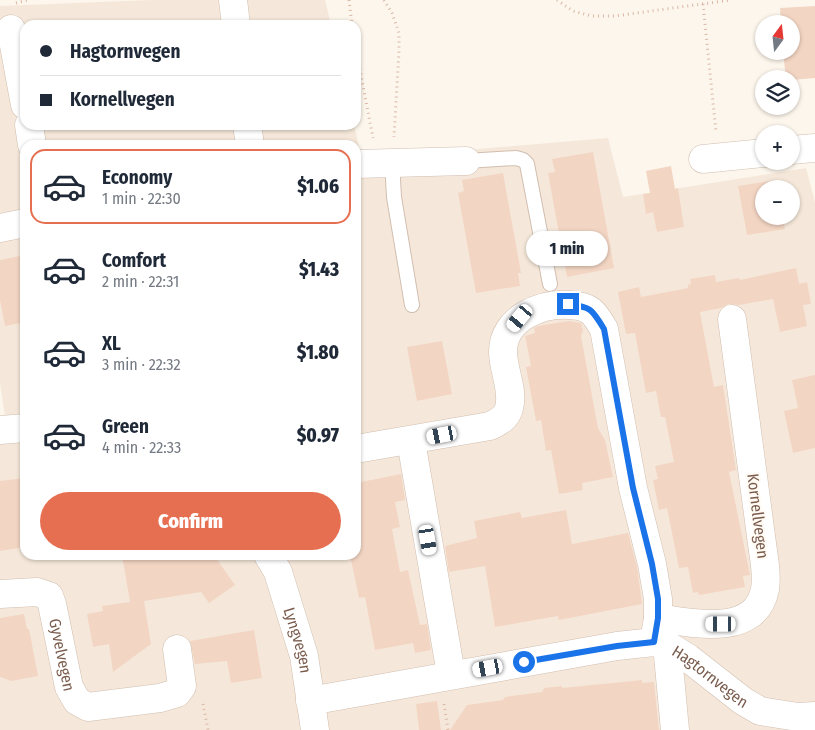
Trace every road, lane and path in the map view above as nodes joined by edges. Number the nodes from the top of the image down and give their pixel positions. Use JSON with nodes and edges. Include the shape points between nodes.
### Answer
{"nodes":[{"id":1,"x":233,"y":0,"type":"edge"},
{"id":2,"x":349,"y":0,"type":"edge"},
{"id":3,"x":384,"y":0,"type":"edge"},
{"id":4,"x":558,"y":0,"type":"edge"},
{"id":5,"x":731,"y":0,"type":"edge"},
{"id":6,"x":703,"y":4,"type":"junction"},
{"id":7,"x":235,"y":20,"type":"edge"},
{"id":8,"x":351,"y":20,"type":"edge"},
{"id":9,"x":11,"y":30,"type":"dead end"},
{"id":10,"x":20,"y":78,"type":"edge"},
{"id":11,"x":361,"y":79,"type":"edge"},
{"id":12,"x":755,"y":154,"type":"edge"},
{"id":13,"x":711,"y":159,"type":"joint"},
{"id":14,"x":466,"y":161,"type":"joint"},
{"id":15,"x":375,"y":163,"type":"edge"},
{"id":16,"x":20,"y":224,"type":"edge"},
{"id":17,"x":0,"y":228,"type":"edge"},
{"id":18,"x":550,"y":284,"type":"dead end"},
{"id":19,"x":412,"y":305,"type":"dead end"},
{"id":20,"x":732,"y":319,"type":"dead end"},
{"id":21,"x":20,"y":428,"type":"edge"},
{"id":22,"x":0,"y":430,"type":"edge"},
{"id":23,"x":410,"y":441,"type":"junction"},
{"id":24,"x":361,"y":449,"type":"edge"},
{"id":25,"x":271,"y":560,"type":"edge"},
{"id":26,"x":0,"y":594,"type":"edge"},
{"id":27,"x":660,"y":635,"type":"junction"},
{"id":28,"x":177,"y":649,"type":"dead end"},
{"id":29,"x":451,"y":674,"type":"junction"},
{"id":30,"x":310,"y":701,"type":"junction"},
{"id":31,"x":815,"y":716,"type":"edge"},
{"id":32,"x":315,"y":730,"type":"edge"},
{"id":33,"x":675,"y":730,"type":"edge"}],
"edges":[{"from":1,"to":7,"type":"street"},
{"from":2,"to":8,"type":"path"},
{"from":3,"to":15,"type":"path","via":[[399,33],[399,51]]},
{"from":4,"to":6,"type":"path","via":[[573,12],[592,16]]},
{"from":5,"to":6,"type":"path"},
{"from":6,"to":13,"type":"path"},
{"from":9,"to":10,"type":"street"},
{"from":11,"to":15,"type":"path"},
{"from":12,"to":13,"type":"street"},
{"from":14,"to":15,"type":"street"},
{"from":14,"to":18,"type":"lane","via":[[516,158],[527,164]]},
{"from":15,"to":19,"type":"lane","via":[[394,197]]},
{"from":16,"to":17,"type":"street"},
{"from":20,"to":27,"type":"street","name":"Kornellvegen","via":[[766,574],[765,590],[752,612],[740,621],[699,624]]},
{"from":21,"to":22,"type":"street"},
{"from":23,"to":24,"type":"street"},
{"from":23,"to":27,"type":"street","via":[[490,426],[502,420],[509,409],[510,397],[503,351],[507,332],[520,318],[540,308],[568,304],[586,306],[604,329],[633,488],[652,564]]},
{"from":23,"to":29,"type":"street"},
{"from":25,"to":30,"type":"street","name":"Lyngvegen","via":[[278,572],[304,656]]},
{"from":26,"to":28,"type":"street","name":"Gyvelvegen","via":[[37,592],[49,596],[69,686],[77,701],[88,707],[176,693],[182,686]]},
{"from":27,"to":29,"type":"street","name":"Hagtornvegen","via":[[617,646]]},
{"from":27,"to":31,"type":"street","name":"Hagtornvegen","via":[[760,711],[798,717]]},
{"from":27,"to":33,"type":"street"},
{"from":29,"to":30,"type":"street","name":"Hagtornvegen"},
{"from":30,"to":32,"type":"street","name":"Lyngvegen"}]}
